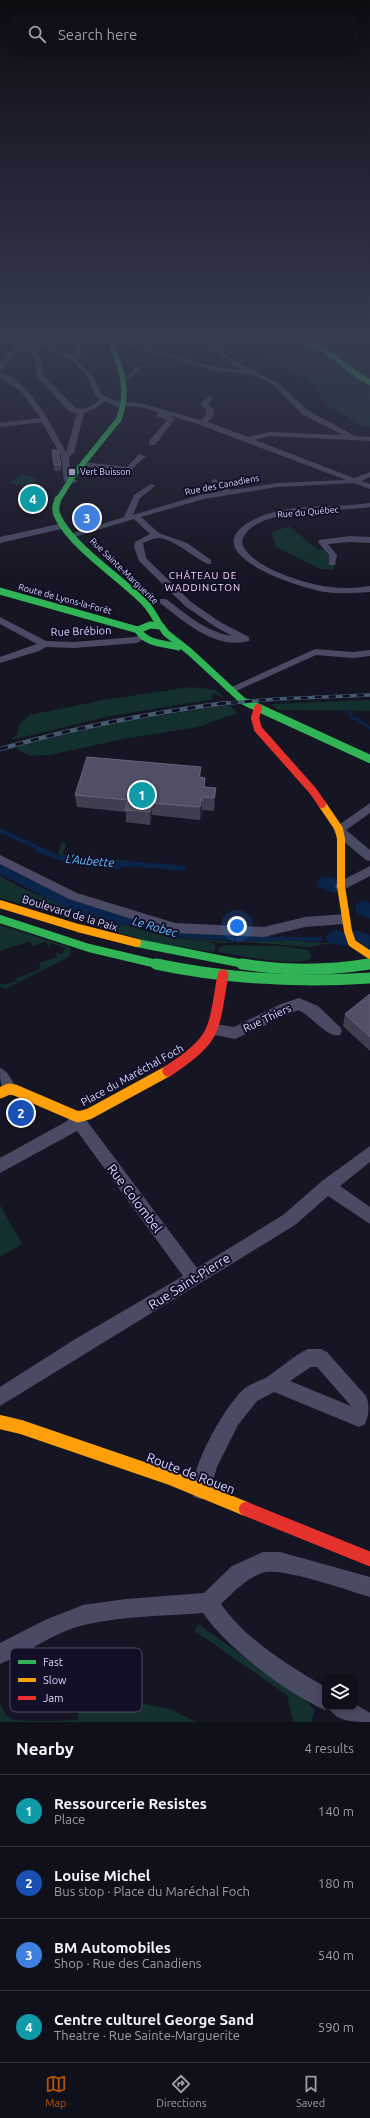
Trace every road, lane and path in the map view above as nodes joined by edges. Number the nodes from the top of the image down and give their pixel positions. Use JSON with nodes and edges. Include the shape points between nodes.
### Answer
{"nodes":[{"id":1,"x":42,"y":419,"type":"edge"},
{"id":2,"x":45,"y":419,"type":"edge"},
{"id":3,"x":79,"y":419,"type":"edge"},
{"id":4,"x":119,"y":419,"type":"edge"},
{"id":5,"x":171,"y":419,"type":"edge"},
{"id":6,"x":191,"y":419,"type":"edge"},
{"id":7,"x":206,"y":419,"type":"edge"},
{"id":8,"x":318,"y":419,"type":"edge"},
{"id":9,"x":203,"y":423,"type":"junction"},
{"id":10,"x":0,"y":425,"type":"edge"},
{"id":11,"x":353,"y":438,"type":"junction"},
{"id":12,"x":370,"y":438,"type":"edge"},
{"id":13,"x":248,"y":439,"type":"junction"},
{"id":14,"x":152,"y":443,"type":"dead end"},
{"id":15,"x":66,"y":456,"type":"junction"},
{"id":16,"x":142,"y":456,"type":"dead end"},
{"id":17,"x":86,"y":464,"type":"junction"},
{"id":18,"x":370,"y":474,"type":"edge"},
{"id":19,"x":73,"y":480,"type":"junction"},
{"id":20,"x":356,"y":480,"type":"junction"},
{"id":21,"x":214,"y":481,"type":"dead end"},
{"id":22,"x":151,"y":486,"type":"dead end"},
{"id":23,"x":370,"y":487,"type":"edge"},
{"id":24,"x":228,"y":492,"type":"junction"},
{"id":25,"x":370,"y":505,"type":"edge"},
{"id":26,"x":132,"y":518,"type":"junction"},
{"id":27,"x":63,"y":526,"type":"junction"},
{"id":28,"x":71,"y":535,"type":"junction"},
{"id":29,"x":156,"y":535,"type":"junction"},
{"id":30,"x":0,"y":540,"type":"edge"},
{"id":31,"x":370,"y":540,"type":"edge"},
{"id":32,"x":208,"y":562,"type":"dead end"},
{"id":33,"x":332,"y":563,"type":"dead end"},
{"id":34,"x":370,"y":589,"type":"edge"},
{"id":35,"x":0,"y":591,"type":"edge"},
{"id":36,"x":163,"y":601,"type":"dead end"},
{"id":37,"x":0,"y":620,"type":"edge"},
{"id":38,"x":147,"y":628,"type":"junction"},
{"id":39,"x":166,"y":634,"type":"junction"},
{"id":40,"x":154,"y":640,"type":"junction"},
{"id":41,"x":44,"y":644,"type":"junction"},
{"id":42,"x":190,"y":652,"type":"junction"},
{"id":43,"x":370,"y":653,"type":"edge"},
{"id":44,"x":0,"y":660,"type":"edge"},
{"id":45,"x":230,"y":690,"type":"junction"},
{"id":46,"x":258,"y":708,"type":"junction"},
{"id":47,"x":270,"y":713,"type":"junction"},
{"id":48,"x":256,"y":724,"type":"junction"},
{"id":49,"x":370,"y":759,"type":"edge"},
{"id":50,"x":370,"y":807,"type":"edge"},
{"id":51,"x":340,"y":831,"type":"junction"},
{"id":52,"x":370,"y":857,"type":"edge"},
{"id":53,"x":0,"y":859,"type":"edge"},
{"id":54,"x":370,"y":870,"type":"edge"},
{"id":55,"x":341,"y":886,"type":"junction"},
{"id":56,"x":0,"y":904,"type":"edge"},
{"id":57,"x":0,"y":919,"type":"edge"},
{"id":58,"x":346,"y":919,"type":"junction"},
{"id":59,"x":370,"y":956,"type":"edge"},
{"id":60,"x":227,"y":961,"type":"junction"},
{"id":61,"x":370,"y":964,"type":"edge"},
{"id":62,"x":224,"y":975,"type":"junction"},
{"id":63,"x":370,"y":978,"type":"edge"},
{"id":64,"x":214,"y":1030,"type":"junction"},
{"id":65,"x":335,"y":1031,"type":"dead end"},
{"id":66,"x":0,"y":1074,"type":"edge"},
{"id":67,"x":4,"y":1091,"type":"edge"},
{"id":68,"x":78,"y":1117,"type":"junction"},
{"id":69,"x":370,"y":1153,"type":"edge"},
{"id":70,"x":0,"y":1166,"type":"edge"},
{"id":71,"x":327,"y":1186,"type":"junction"},
{"id":72,"x":370,"y":1216,"type":"edge"},
{"id":73,"x":194,"y":1278,"type":"junction"},
{"id":74,"x":273,"y":1383,"type":"dead end"},
{"id":75,"x":0,"y":1397,"type":"edge"},
{"id":76,"x":0,"y":1422,"type":"edge"},
{"id":77,"x":201,"y":1490,"type":"junction"},
{"id":78,"x":370,"y":1559,"type":"edge"},
{"id":79,"x":370,"y":1588,"type":"edge"},
{"id":80,"x":208,"y":1603,"type":"junction"},
{"id":81,"x":12,"y":1648,"type":"edge"},
{"id":82,"x":10,"y":1649,"type":"edge"},
{"id":83,"x":0,"y":1654,"type":"edge"},
{"id":84,"x":322,"y":1697,"type":"edge"},
{"id":85,"x":344,"y":1710,"type":"edge"},
{"id":86,"x":365,"y":1722,"type":"edge"}],
"edges":[{"from":1,"to":10,"type":"street"},
{"from":2,"to":15,"type":"street"},
{"from":3,"to":15,"type":"street","via":[[70,453]]},
{"from":4,"to":17,"type":"main road"},
{"from":5,"to":14,"type":"street"},
{"from":6,"to":9,"type":"street"},
{"from":7,"to":9,"type":"street"},
{"from":8,"to":11,"type":"street"},
{"from":9,"to":13,"type":"street"},
{"from":11,"to":12,"type":"street"},
{"from":11,"to":13,"type":"street","via":[[269,434]]},
{"from":13,"to":20,"type":"street"},
{"from":15,"to":19,"type":"street","via":[[65,475],[67,479]]},
{"from":16,"to":17,"type":"street","via":[[129,470]]},
{"from":17,"to":19,"type":"main road"},
{"from":18,"to":20,"type":"street"},
{"from":19,"to":27,"type":"main road","via":[[62,499],[60,513]]},
{"from":20,"to":23,"type":"street"},
{"from":20,"to":24,"type":"street","name":"Rue des Canadiens","via":[[277,485]]},
{"from":21,"to":24,"type":"street"},
{"from":22,"to":26,"type":"street","via":[[137,497],[128,516]]},
{"from":24,"to":26,"type":"street","name":"Rue des Canadiens","via":[[189,500],[171,508]]},
{"from":25,"to":34,"type":"street","name":"Rue du Québec","via":[[278,513],[245,529],[238,542],[248,558],[293,582],[333,591]]},
{"from":26,"to":28,"type":"street","name":"Rue des Canadiens"},
{"from":26,"to":29,"type":"street"},
{"from":27,"to":28,"type":"main road","name":"Rue Sainte-Marguerite"},
{"from":27,"to":30,"type":"street"},
{"from":28,"to":38,"type":"main road","name":"Rue Sainte-Marguerite","via":[[146,604],[154,614]]},
{"from":29,"to":32,"type":"street","via":[[177,540],[191,547]]},
{"from":29,"to":36,"type":"street","via":[[139,542],[142,559],[202,615],[246,639],[213,635],[202,630]]},
{"from":31,"to":33,"type":"street","via":[[322,542],[333,555]]},
{"from":35,"to":38,"type":"main road","name":"Route de Lyons-la-Forêt","via":[[125,625]]},
{"from":37,"to":41,"type":"street"},
{"from":38,"to":39,"type":"main road","name":"Rue Sainte-Marguerite","via":[[166,629]]},
{"from":38,"to":40,"type":"main road","name":"Route de Lyons-la-Forêt"},
{"from":38,"to":41,"type":"street","name":"Rue Brébion","via":[[137,640],[59,646]]},
{"from":39,"to":40,"type":"main road"},
{"from":39,"to":42,"type":"main road","name":"Rue Sainte-Marguerite"},
{"from":40,"to":42,"type":"main road","name":"Route de Lyons-la-Forêt"},
{"from":41,"to":44,"type":"street","name":"Rue Brébion"},
{"from":42,"to":45,"type":"main road"},
{"from":43,"to":45,"type":"street","via":[[353,655],[316,652]]},
{"from":45,"to":46,"type":"main road","via":[[243,701]]},
{"from":46,"to":47,"type":"main road"},
{"from":46,"to":48,"type":"main road"},
{"from":47,"to":48,"type":"main road"},
{"from":47,"to":49,"type":"main road"},
{"from":48,"to":51,"type":"main road","via":[[313,791]]},
{"from":50,"to":51,"type":"street"},
{"from":51,"to":52,"type":"street"},
{"from":51,"to":55,"type":"main road"},
{"from":53,"to":58,"type":"street","via":[[73,896],[169,926],[264,932],[304,922]]},
{"from":54,"to":55,"type":"street"},
{"from":55,"to":58,"type":"main road"},
{"from":56,"to":60,"type":"main road","name":"Boulevard de la Paix","via":[[124,942]]},
{"from":57,"to":62,"type":"main road","via":[[117,954]]},
{"from":58,"to":59,"type":"main road","via":[[352,942]]},
{"from":60,"to":61,"type":"main road","name":"Boulevard de la Paix","via":[[289,969],[330,970]]},
{"from":60,"to":62,"type":"main road","name":"Place du Maréchal Foch"},
{"from":62,"to":63,"type":"main road","via":[[306,983]]},
{"from":62,"to":64,"type":"main road","name":"Place du Maréchal Foch"},
{"from":64,"to":65,"type":"street","name":"Rue Thiers","via":[[236,1033],[299,1004],[313,1010]]},
{"from":64,"to":68,"type":"main road","name":"Place du Maréchal Foch","via":[[206,1044],[189,1057],[89,1114]]},
{"from":66,"to":67,"type":"street"},
{"from":67,"to":68,"type":"main road","name":"Place du Maréchal Foch","via":[[21,1091]]},
{"from":68,"to":70,"type":"street","via":[[72,1126]]},
{"from":68,"to":73,"type":"street","name":"Rue Colombel","via":[[82,1126]]},
{"from":69,"to":71,"type":"street","name":"Rue Saint-Pierre"},
{"from":71,"to":72,"type":"street"},
{"from":71,"to":73,"type":"street","name":"Rue Saint-Pierre","via":[[289,1220]]},
{"from":73,"to":75,"type":"street","name":"Rue Saint-Pierre"},
{"from":74,"to":77,"type":"street","via":[[251,1395],[232,1419],[208,1465]]},
{"from":76,"to":77,"type":"main road","name":"Route de Rouen"},
{"from":77,"to":78,"type":"main road","name":"Route de Rouen"},
{"from":79,"to":80,"type":"street","via":[[280,1562],[263,1562],[239,1573]]},
{"from":80,"to":81,"type":"street","via":[[83,1615]]},
{"from":80,"to":84,"type":"street","via":[[214,1615],[230,1631],[276,1667]]},
{"from":82,"to":83,"type":"street"},
{"from":85,"to":86,"type":"street"}]}
